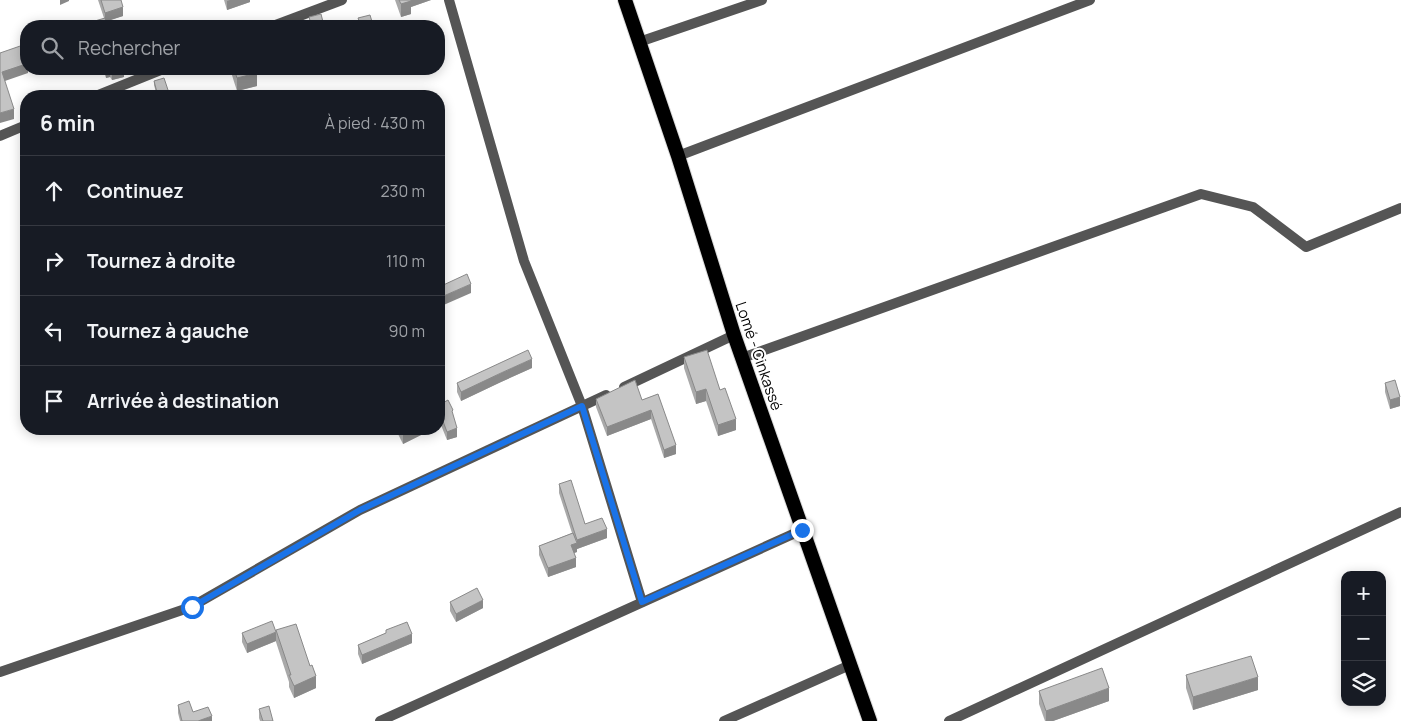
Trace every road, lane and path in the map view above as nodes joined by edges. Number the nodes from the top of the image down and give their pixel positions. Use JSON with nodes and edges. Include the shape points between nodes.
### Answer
{"nodes":[{"id":1,"x":342,"y":0,"type":"edge"},
{"id":2,"x":449,"y":0,"type":"edge"},
{"id":3,"x":625,"y":0,"type":"edge"},
{"id":4,"x":762,"y":0,"type":"edge"},
{"id":5,"x":1090,"y":0,"type":"edge"},
{"id":6,"x":289,"y":20,"type":"edge"},
{"id":7,"x":639,"y":42,"type":"junction"},
{"id":8,"x":147,"y":75,"type":"edge"},
{"id":9,"x":111,"y":90,"type":"edge"},
{"id":10,"x":20,"y":128,"type":"edge"},
{"id":11,"x":0,"y":136,"type":"edge"},
{"id":12,"x":678,"y":156,"type":"junction"},
{"id":13,"x":1401,"y":208,"type":"edge"},
{"id":14,"x":734,"y":335,"type":"junction"},
{"id":15,"x":742,"y":358,"type":"junction"},
{"id":16,"x":582,"y":406,"type":"junction"},
{"id":17,"x":1401,"y":512,"type":"edge"},
{"id":18,"x":802,"y":530,"type":"junction"},
{"id":19,"x":642,"y":602,"type":"junction"},
{"id":20,"x":850,"y":665,"type":"junction"},
{"id":21,"x":0,"y":672,"type":"edge"},
{"id":22,"x":380,"y":721,"type":"edge"},
{"id":23,"x":724,"y":721,"type":"edge"},
{"id":24,"x":870,"y":721,"type":"edge"},
{"id":25,"x":949,"y":721,"type":"edge"}],
"edges":[{"from":1,"to":6,"type":"street"},
{"from":2,"to":16,"type":"street","via":[[524,261]]},
{"from":3,"to":7,"type":"highway","name":"Lomé - Cinkassé"},
{"from":4,"to":7,"type":"street"},
{"from":5,"to":12,"type":"street"},
{"from":7,"to":12,"type":"highway","name":"Lomé - Cinkassé"},
{"from":8,"to":9,"type":"street"},
{"from":10,"to":11,"type":"street"},
{"from":12,"to":14,"type":"highway","name":"Lomé - Cinkassé"},
{"from":13,"to":15,"type":"street","via":[[1306,247],[1253,207],[1201,194]]},
{"from":14,"to":15,"type":"highway","name":"Lomé - Cinkassé"},
{"from":14,"to":16,"type":"street"},
{"from":15,"to":18,"type":"highway","name":"Lomé - Cinkassé"},
{"from":16,"to":19,"type":"street"},
{"from":16,"to":21,"type":"street","via":[[360,510],[192,607]]},
{"from":17,"to":25,"type":"street"},
{"from":18,"to":19,"type":"street"},
{"from":18,"to":20,"type":"highway","name":"Lomé - Cinkassé"},
{"from":19,"to":22,"type":"street"},
{"from":20,"to":23,"type":"street"},
{"from":20,"to":24,"type":"highway","name":"Lomé - Cinkassé"}]}
